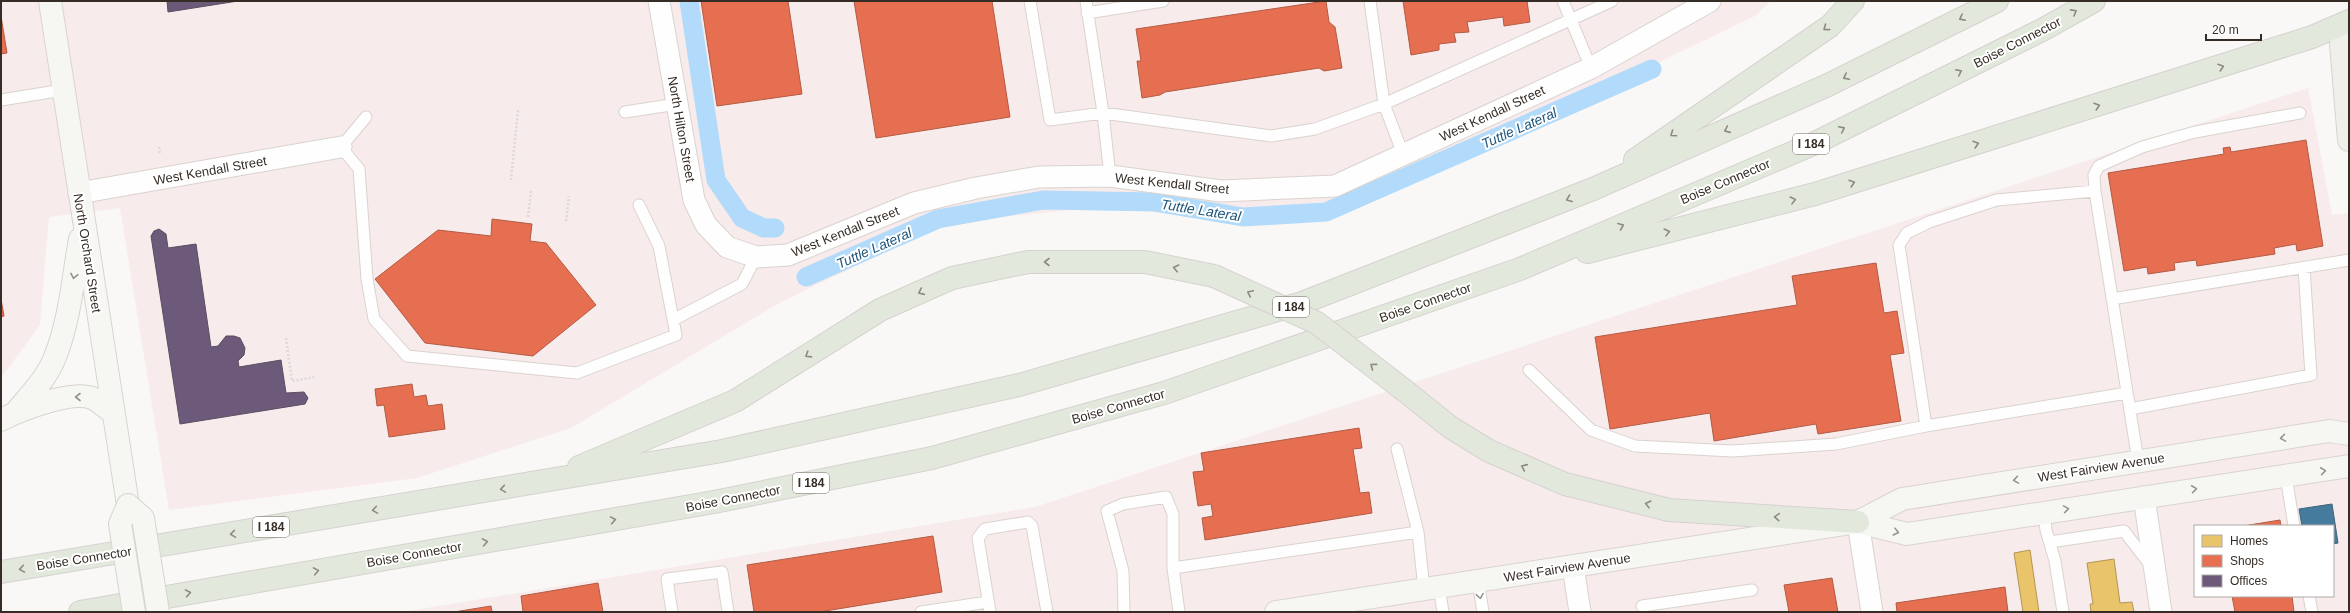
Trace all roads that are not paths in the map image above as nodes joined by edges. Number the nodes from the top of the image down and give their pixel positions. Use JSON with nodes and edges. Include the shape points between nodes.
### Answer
{"nodes":[{"id":1,"x":50,"y":1,"type":"edge"},
{"id":2,"x":659,"y":1,"type":"edge"},
{"id":3,"x":1030,"y":1,"type":"edge"},
{"id":4,"x":1086,"y":1,"type":"edge"},
{"id":5,"x":1163,"y":1,"type":"edge"},
{"id":6,"x":1370,"y":1,"type":"edge"},
{"id":7,"x":1563,"y":1,"type":"edge"},
{"id":8,"x":1612,"y":1,"type":"edge"},
{"id":9,"x":1710,"y":1,"type":"edge"},
{"id":10,"x":1853,"y":1,"type":"edge"},
{"id":11,"x":1997,"y":1,"type":"edge"},
{"id":12,"x":2094,"y":1,"type":"edge"},
{"id":13,"x":1087,"y":13,"type":"junction"},
{"id":14,"x":1570,"y":20,"type":"junction"},
{"id":15,"x":2349,"y":21,"type":"edge"},
{"id":16,"x":2349,"y":36,"type":"edge"},
{"id":17,"x":1591,"y":68,"type":"junction"},
{"id":18,"x":63,"y":90,"type":"junction"},
{"id":19,"x":1,"y":100,"type":"edge"},
{"id":20,"x":677,"y":104,"type":"junction"},
{"id":21,"x":1384,"y":104,"type":"junction"},
{"id":22,"x":625,"y":112,"type":"dead end"},
{"id":23,"x":1103,"y":113,"type":"junction"},
{"id":24,"x":2300,"y":113,"type":"dead end"},
{"id":25,"x":366,"y":118,"type":"dead end"},
{"id":26,"x":2349,"y":140,"type":"edge"},
{"id":27,"x":341,"y":147,"type":"junction"},
{"id":28,"x":1403,"y":154,"type":"junction"},
{"id":29,"x":1110,"y":176,"type":"junction"},
{"id":30,"x":1593,"y":190,"type":"junction"},
{"id":31,"x":2095,"y":191,"type":"junction"},
{"id":32,"x":79,"y":193,"type":"junction"},
{"id":33,"x":639,"y":205,"type":"dead end"},
{"id":34,"x":83,"y":224,"type":"junction"},
{"id":35,"x":727,"y":247,"type":"joint"},
{"id":36,"x":756,"y":257,"type":"junction"},
{"id":37,"x":2349,"y":260,"type":"edge"},
{"id":38,"x":2304,"y":268,"type":"junction"},
{"id":39,"x":1520,"y":269,"type":"junction"},
{"id":40,"x":2112,"y":300,"type":"junction"},
{"id":41,"x":673,"y":320,"type":"junction"},
{"id":42,"x":1529,"y":370,"type":"dead end"},
{"id":43,"x":2127,"y":393,"type":"junction"},
{"id":44,"x":2130,"y":409,"type":"junction"},
{"id":45,"x":112,"y":412,"type":"junction"},
{"id":46,"x":8,"y":416,"type":"edge"},
{"id":47,"x":1926,"y":426,"type":"junction"},
{"id":48,"x":2349,"y":434,"type":"edge"},
{"id":49,"x":1397,"y":450,"type":"dead end"},
{"id":50,"x":2138,"y":461,"type":"junction"},
{"id":51,"x":2349,"y":466,"type":"edge"},
{"id":52,"x":2286,"y":476,"type":"junction"},
{"id":53,"x":542,"y":482,"type":"junction"},
{"id":54,"x":2144,"y":497,"type":"junction"},
{"id":55,"x":127,"y":500,"type":"junction"},
{"id":56,"x":2044,"y":512,"type":"junction"},
{"id":57,"x":1858,"y":522,"type":"junction"},
{"id":58,"x":2294,"y":525,"type":"edge"},
{"id":59,"x":1418,"y":532,"type":"junction"},
{"id":60,"x":2050,"y":542,"type":"junction"},
{"id":61,"x":1573,"y":566,"type":"junction"},
{"id":62,"x":1173,"y":568,"type":"junction"},
{"id":63,"x":2155,"y":571,"type":"junction"},
{"id":64,"x":1,"y":572,"type":"edge"},
{"id":65,"x":1478,"y":581,"type":"junction"},
{"id":66,"x":1432,"y":588,"type":"junction"},
{"id":67,"x":1752,"y":590,"type":"dead end"},
{"id":68,"x":2309,"y":597,"type":"edge"},
{"id":69,"x":1642,"y":606,"type":"dead end"},
{"id":70,"x":989,"y":607,"type":"edge"},
{"id":71,"x":1285,"y":611,"type":"edge"},
{"id":72,"x":80,"y":612,"type":"edge"},
{"id":73,"x":134,"y":612,"type":"edge"},
{"id":74,"x":158,"y":612,"type":"edge"},
{"id":75,"x":672,"y":612,"type":"edge"},
{"id":76,"x":728,"y":612,"type":"edge"},
{"id":77,"x":921,"y":612,"type":"edge"},
{"id":78,"x":1047,"y":612,"type":"edge"},
{"id":79,"x":1124,"y":612,"type":"edge"},
{"id":80,"x":1180,"y":612,"type":"edge"},
{"id":81,"x":1443,"y":612,"type":"edge"},
{"id":82,"x":1483,"y":612,"type":"edge"},
{"id":83,"x":1580,"y":612,"type":"edge"},
{"id":84,"x":1872,"y":612,"type":"edge"},
{"id":85,"x":2064,"y":612,"type":"edge"},
{"id":86,"x":2161,"y":612,"type":"edge"},
{"id":87,"x":2312,"y":612,"type":"edge"}],
"edges":[{"from":1,"to":18,"type":"main road","name":"North Orchard Street"},
{"from":2,"to":20,"type":"street","name":"North Hilton Street"},
{"from":3,"to":23,"type":"lane","via":[[1050,120]]},
{"from":4,"to":13,"type":"lane"},
{"from":5,"to":13,"type":"lane"},
{"from":6,"to":21,"type":"lane"},
{"from":7,"to":14,"type":"lane"},
{"from":8,"to":14,"type":"lane"},
{"from":9,"to":17,"type":"street","name":"West Kendall Street"},
{"from":10,"to":30,"type":"highway","one_way":true,"via":[[1830,26]]},
{"from":11,"to":30,"type":"highway","name":"Boise Connector","number":"I 184","one_way":true,"via":[[1828,85]]},
{"from":39,"to":12,"type":"highway","name":"Boise Connector","number":"I 184","one_way":true,"via":[[1814,144],[2042,30]]},
{"from":13,"to":23,"type":"lane"},
{"from":14,"to":17,"type":"lane"},
{"from":14,"to":21,"type":"lane"},
{"from":39,"to":15,"type":"highway","one_way":true,"via":[[1815,194],[2312,37]]},
{"from":16,"to":26,"type":"main road","via":[[2341,44]]},
{"from":17,"to":28,"type":"street","name":"West Kendall Street"},
{"from":18,"to":19,"type":"lane"},
{"from":18,"to":32,"type":"main road","name":"North Orchard Street"},
{"from":20,"to":22,"type":"lane"},
{"from":20,"to":35,"type":"street","name":"North Hilton Street","via":[[694,200],[706,225]]},
{"from":21,"to":23,"type":"lane","via":[[1315,129],[1271,136]]},
{"from":21,"to":28,"type":"lane"},
{"from":23,"to":29,"type":"lane"},
{"from":24,"to":31,"type":"lane","via":[[2195,132],[2142,147],[2100,166],[2094,174]]},
{"from":25,"to":27,"type":"lane"},
{"from":27,"to":32,"type":"street","name":"West Kendall Street"},
{"from":27,"to":41,"type":"lane","via":[[359,169],[367,279],[374,319],[407,356],[577,373],[676,335]]},
{"from":28,"to":29,"type":"street","name":"West Kendall Street","via":[[1335,186],[1221,191]]},
{"from":29,"to":36,"type":"street","name":"West Kendall Street","via":[[1039,177],[976,188],[914,203],[788,255]]},
{"from":30,"to":53,"type":"highway","name":"Boise Connector","number":"I 184","one_way":true,"via":[[1302,303],[1019,385],[722,451]]},
{"from":31,"to":40,"type":"lane"},
{"from":31,"to":47,"type":"lane","via":[[1997,200],[1929,222],[1908,233],[1899,245]]},
{"from":32,"to":34,"type":"main road","name":"North Orchard Street"},
{"from":33,"to":41,"type":"lane","via":[[659,246]]},
{"from":34,"to":45,"type":"main road","name":"North Orchard Street"},
{"from":34,"to":46,"type":"main road","one_way":true,"via":[[64,328],[55,358],[41,383]]},
{"from":35,"to":36,"type":"street","name":"West Kendall Street"},
{"from":36,"to":41,"type":"lane","via":[[742,284]]},
{"from":37,"to":38,"type":"lane"},
{"from":38,"to":40,"type":"lane"},
{"from":38,"to":44,"type":"lane","via":[[2311,375]]},
{"from":72,"to":39,"type":"highway","name":"Boise Connector","number":"I 184","one_way":true,"via":[[714,502],[932,458],[1164,393]]},
{"from":40,"to":43,"type":"lane"},
{"from":42,"to":47,"type":"lane","via":[[1591,430],[1635,446],[1733,451],[1836,444]]},
{"from":43,"to":44,"type":"lane"},
{"from":43,"to":47,"type":"lane"},
{"from":44,"to":50,"type":"lane"},
{"from":45,"to":46,"type":"main road","one_way":true,"via":[[92,398],[77,396]]},
{"from":45,"to":55,"type":"main road","name":"North Orchard Street"},
{"from":48,"to":50,"type":"main road","name":"West Fairview Avenue","one_way":true,"via":[[2329,431]]},
{"from":49,"to":59,"type":"lane"},
{"from":50,"to":57,"type":"main road","name":"West Fairview Avenue","one_way":true,"via":[[1902,499]]},
{"from":52,"to":51,"type":"main road","name":"West Fairview Avenue","one_way":true},
{"from":54,"to":52,"type":"main road","name":"West Fairview Avenue","one_way":true},
{"from":52,"to":58,"type":"lane"},
{"from":57,"to":53,"type":"highway","one_way":true,"bridge":true,"via":[[1669,510],[1565,484],[1489,451],[1450,427],[1317,323],[1214,276],[1145,262],[1028,262],[952,278],[880,310],[735,401]]},
{"from":53,"to":64,"type":"highway","name":"Boise Connector","number":"I 184","one_way":true},
{"from":56,"to":54,"type":"main road","name":"West Fairview Avenue","one_way":true},
{"from":54,"to":63,"type":"street"},
{"from":55,"to":73,"type":"main road","bridge":true,"via":[[120,524]]},
{"from":55,"to":74,"type":"main road","bridge":true,"via":[[143,518]]},
{"from":57,"to":56,"type":"main road","name":"West Fairview Avenue","one_way":true,"via":[[1908,534]]},
{"from":56,"to":60,"type":"lane"},
{"from":57,"to":61,"type":"main road","name":"West Fairview Avenue"},
{"from":57,"to":84,"type":"street"},
{"from":59,"to":62,"type":"lane"},
{"from":59,"to":66,"type":"lane"},
{"from":60,"to":63,"type":"lane","via":[[2076,536],[2124,531]]},
{"from":60,"to":85,"type":"lane","via":[[2056,561]]},
{"from":61,"to":65,"type":"main road","name":"West Fairview Avenue"},
{"from":61,"to":83,"type":"street"},
{"from":62,"to":79,"type":"lane","via":[[1173,514],[1166,497],[1123,504],[1107,511],[1123,571]]},
{"from":62,"to":80,"type":"lane"},
{"from":63,"to":86,"type":"street"},
{"from":65,"to":66,"type":"main road","name":"West Fairview Avenue"},
{"from":65,"to":82,"type":"lane","one_way":true},
{"from":66,"to":71,"type":"main road","name":"West Fairview Avenue"},
{"from":66,"to":81,"type":"lane"},
{"from":67,"to":69,"type":"lane"},
{"from":68,"to":87,"type":"lane"},
{"from":70,"to":77,"type":"lane"},
{"from":70,"to":78,"type":"lane","via":[[978,538],[981,532],[1028,522],[1032,526]]},
{"from":75,"to":76,"type":"lane","via":[[667,579],[722,572]]}]}
